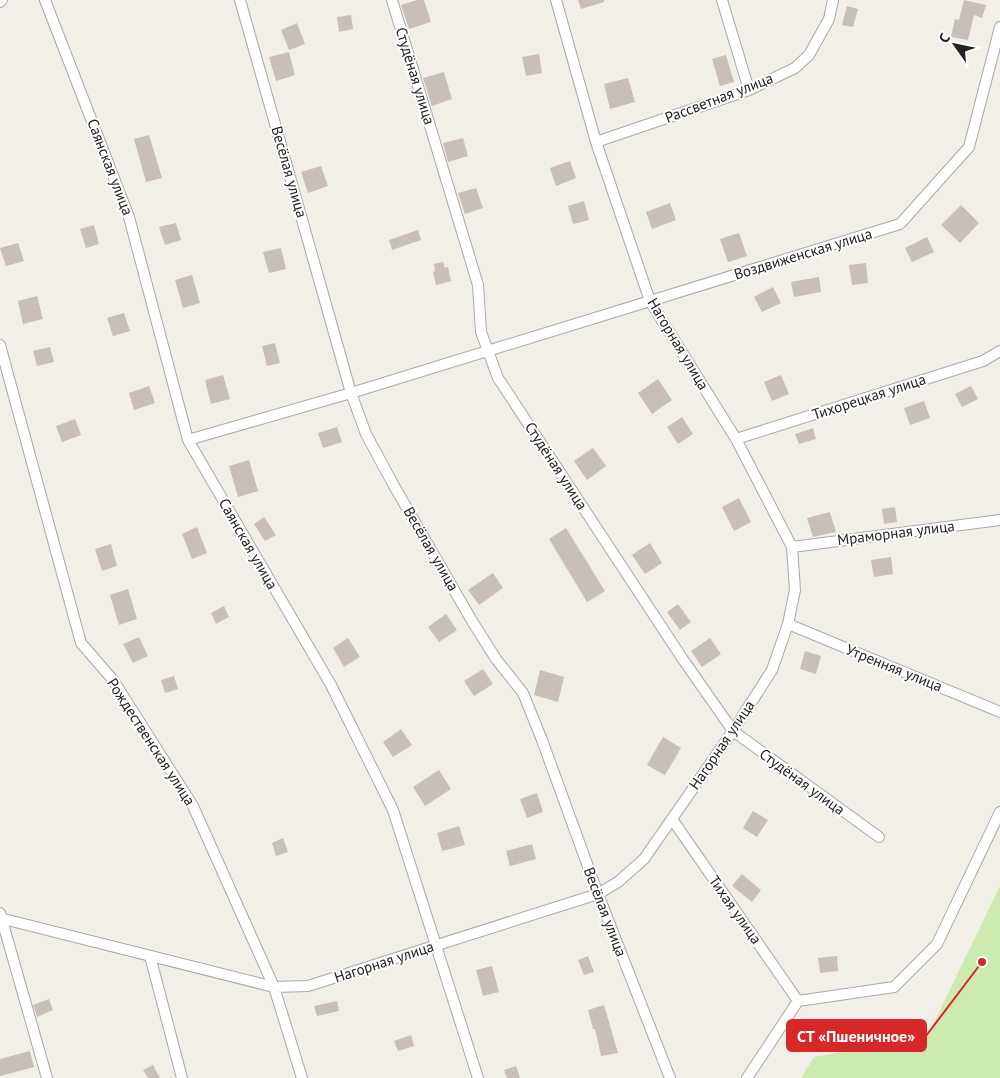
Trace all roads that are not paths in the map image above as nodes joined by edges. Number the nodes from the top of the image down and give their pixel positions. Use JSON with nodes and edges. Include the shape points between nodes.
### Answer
{"nodes":[{"id":1,"x":45,"y":0,"type":"edge"},
{"id":2,"x":240,"y":0,"type":"edge"},
{"id":3,"x":392,"y":0,"type":"edge"},
{"id":4,"x":556,"y":0,"type":"edge"},
{"id":5,"x":722,"y":0,"type":"edge"},
{"id":6,"x":833,"y":0,"type":"edge"},
{"id":7,"x":1000,"y":27,"type":"edge"},
{"id":8,"x":749,"y":90,"type":"junction"},
{"id":9,"x":596,"y":142,"type":"junction"},
{"id":10,"x":650,"y":301,"type":"junction"},
{"id":11,"x":0,"y":345,"type":"edge"},
{"id":12,"x":488,"y":351,"type":"junction"},
{"id":13,"x":1000,"y":351,"type":"edge"},
{"id":14,"x":351,"y":393,"type":"junction"},
{"id":15,"x":736,"y":439,"type":"junction"},
{"id":16,"x":188,"y":440,"type":"junction"},
{"id":17,"x":1000,"y":520,"type":"edge"},
{"id":18,"x":792,"y":546,"type":"junction"},
{"id":19,"x":788,"y":624,"type":"junction"},
{"id":20,"x":1000,"y":712,"type":"edge"},
{"id":21,"x":733,"y":731,"type":"junction"},
{"id":22,"x":1000,"y":812,"type":"edge"},
{"id":23,"x":672,"y":819,"type":"junction"},
{"id":24,"x":878,"y":838,"type":"dead end"},
{"id":25,"x":598,"y":894,"type":"junction"},
{"id":26,"x":1,"y":916,"type":"edge"},
{"id":27,"x":437,"y":945,"type":"junction"},
{"id":28,"x":150,"y":956,"type":"junction"},
{"id":29,"x":274,"y":987,"type":"junction"},
{"id":30,"x":798,"y":1001,"type":"junction"},
{"id":31,"x":47,"y":1078,"type":"edge"},
{"id":32,"x":182,"y":1078,"type":"edge"},
{"id":33,"x":302,"y":1078,"type":"edge"},
{"id":34,"x":478,"y":1078,"type":"edge"},
{"id":35,"x":670,"y":1078,"type":"edge"},
{"id":36,"x":747,"y":1078,"type":"edge"}],
"edges":[{"from":1,"to":16,"type":"street","name":"Саянская улица","via":[[130,217]]},
{"from":2,"to":14,"type":"street","name":"Весёлая улица"},
{"from":3,"to":12,"type":"street","name":"Студёная улица","via":[[478,285],[481,332]]},
{"from":4,"to":9,"type":"street","name":"Нагорная улица"},
{"from":5,"to":8,"type":"street"},
{"from":6,"to":8,"type":"street","name":"Рассветная улица","via":[[829,19],[809,56],[795,68]]},
{"from":7,"to":10,"type":"street","name":"Воздвиженская улица","via":[[969,147],[900,224]]},
{"from":8,"to":9,"type":"street","name":"Рассветная улица"},
{"from":9,"to":10,"type":"street","name":"Нагорная улица"},
{"from":10,"to":12,"type":"street","name":"Воздвиженская улица"},
{"from":10,"to":15,"type":"street","name":"Нагорная улица"},
{"from":11,"to":29,"type":"street","name":"Рождественская улица","via":[[80,643],[113,680],[193,806]]},
{"from":12,"to":14,"type":"street","name":"Воздвиженская улица"},
{"from":12,"to":21,"type":"street","name":"Студёная улица","via":[[498,378],[676,650]]},
{"from":13,"to":15,"type":"street","name":"Тихорецкая улица","via":[[983,361]]},
{"from":14,"to":16,"type":"street","name":"Воздвиженская улица"},
{"from":14,"to":25,"type":"street","name":"Весёлая улица","via":[[366,434],[393,484],[496,659],[523,693]]},
{"from":15,"to":18,"type":"street","name":"Нагорная улица"},
{"from":16,"to":27,"type":"street","name":"Саянская улица","via":[[331,685],[393,810]]},
{"from":17,"to":18,"type":"street","name":"Мраморная улица"},
{"from":18,"to":19,"type":"street","name":"Нагорная улица","via":[[795,590]]},
{"from":19,"to":20,"type":"street","name":"Утренняя улица"},
{"from":19,"to":21,"type":"street","name":"Нагорная улица","via":[[772,670]]},
{"from":21,"to":23,"type":"street","name":"Нагорная улица"},
{"from":21,"to":24,"type":"street","name":"Студёная улица"},
{"from":22,"to":30,"type":"street","via":[[937,944],[894,987]]},
{"from":23,"to":25,"type":"street","name":"Нагорная улица","via":[[644,859],[618,882]]},
{"from":23,"to":30,"type":"street","name":"Тихая улица"},
{"from":25,"to":27,"type":"street","name":"Нагорная улица"},
{"from":25,"to":35,"type":"street","name":"Весёлая улица"},
{"from":26,"to":28,"type":"street","name":"Нагорная улица"},
{"from":26,"to":31,"type":"street"},
{"from":27,"to":29,"type":"street","name":"Нагорная улица","via":[[308,986]]},
{"from":27,"to":34,"type":"street","name":"Саянская улица"},
{"from":28,"to":29,"type":"street","name":"Нагорная улица"},
{"from":28,"to":32,"type":"street"},
{"from":29,"to":33,"type":"street","name":"Рождественская улица"},
{"from":30,"to":36,"type":"street"}]}
